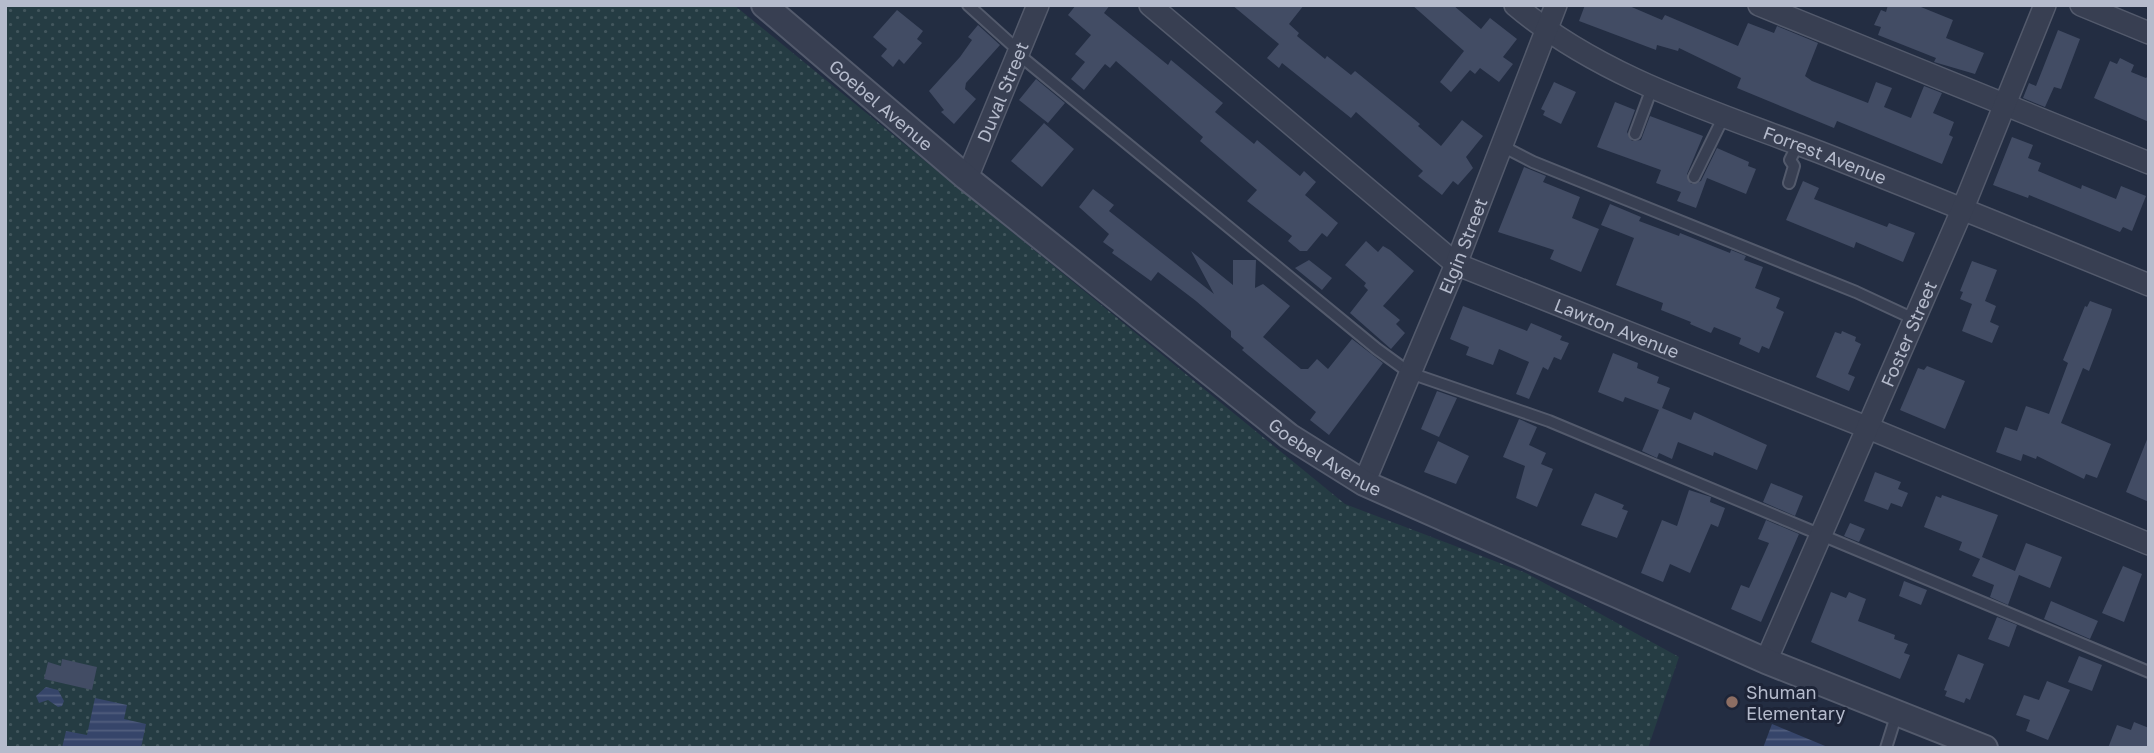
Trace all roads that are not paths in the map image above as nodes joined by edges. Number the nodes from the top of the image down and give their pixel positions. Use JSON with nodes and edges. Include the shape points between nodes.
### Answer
{"nodes":[{"id":1,"x":764,"y":5,"type":"edge"},
{"id":2,"x":968,"y":5,"type":"edge"},
{"id":3,"x":1038,"y":5,"type":"edge"},
{"id":4,"x":1150,"y":5,"type":"edge"},
{"id":5,"x":1515,"y":5,"type":"edge"},
{"id":6,"x":1556,"y":5,"type":"edge"},
{"id":7,"x":1759,"y":5,"type":"edge"},
{"id":8,"x":2045,"y":5,"type":"edge"},
{"id":9,"x":2081,"y":5,"type":"edge"},
{"id":10,"x":1546,"y":32,"type":"junction"},
{"id":11,"x":2149,"y":33,"type":"edge"},
{"id":12,"x":1019,"y":52,"type":"junction"},
{"id":13,"x":1652,"y":88,"type":"junction"},
{"id":14,"x":2005,"y":105,"type":"junction"},
{"id":15,"x":1724,"y":116,"type":"junction"},
{"id":16,"x":1635,"y":134,"type":"dead end"},
{"id":17,"x":1798,"y":144,"type":"junction"},
{"id":18,"x":1502,"y":146,"type":"junction"},
{"id":19,"x":2149,"y":163,"type":"edge"},
{"id":20,"x":1695,"y":177,"type":"dead end"},
{"id":21,"x":967,"y":178,"type":"junction"},
{"id":22,"x":1789,"y":183,"type":"dead end"},
{"id":23,"x":1963,"y":208,"type":"junction"},
{"id":24,"x":1456,"y":264,"type":"junction"},
{"id":25,"x":2149,"y":285,"type":"edge"},
{"id":26,"x":1914,"y":319,"type":"junction"},
{"id":27,"x":1410,"y":373,"type":"junction"},
{"id":28,"x":1866,"y":427,"type":"junction"},
{"id":29,"x":1363,"y":483,"type":"junction"},
{"id":30,"x":1819,"y":536,"type":"junction"},
{"id":31,"x":2149,"y":544,"type":"edge"},
{"id":32,"x":1766,"y":661,"type":"junction"},
{"id":33,"x":2149,"y":672,"type":"edge"},
{"id":34,"x":1897,"y":713,"type":"junction"},
{"id":35,"x":1886,"y":748,"type":"edge"},
{"id":36,"x":1986,"y":748,"type":"edge"}],
"edges":[{"from":1,"to":21,"type":"street","name":"Goebel Avenue"},
{"from":2,"to":12,"type":"lane"},
{"from":3,"to":12,"type":"street","name":"Duval Street"},
{"from":4,"to":24,"type":"street","name":"Lawton Avenue"},
{"from":5,"to":10,"type":"street","name":"Forrest Avenue"},
{"from":6,"to":10,"type":"street","name":"Elgin Street"},
{"from":7,"to":14,"type":"street"},
{"from":8,"to":14,"type":"street","name":"Foster Street"},
{"from":9,"to":11,"type":"street"},
{"from":10,"to":13,"type":"street","name":"Forrest Avenue"},
{"from":10,"to":18,"type":"street","name":"Elgin Street"},
{"from":12,"to":21,"type":"street","name":"Duval Street"},
{"from":12,"to":27,"type":"lane"},
{"from":13,"to":15,"type":"street","name":"Forrest Avenue"},
{"from":13,"to":16,"type":"lane"},
{"from":14,"to":19,"type":"street"},
{"from":14,"to":23,"type":"street","name":"Foster Street"},
{"from":15,"to":17,"type":"street","name":"Forrest Avenue"},
{"from":15,"to":20,"type":"lane"},
{"from":17,"to":22,"type":"lane","via":[[1790,160],[1794,166]]},
{"from":17,"to":23,"type":"street","name":"Forrest Avenue"},
{"from":18,"to":24,"type":"street","name":"Elgin Street"},
{"from":18,"to":26,"type":"lane"},
{"from":21,"to":29,"type":"street","name":"Goebel Avenue","via":[[1289,436]]},
{"from":23,"to":25,"type":"street","name":"Forrest Avenue"},
{"from":23,"to":26,"type":"street","name":"Foster Street"},
{"from":24,"to":27,"type":"street","name":"Elgin Street"},
{"from":24,"to":28,"type":"street","name":"Lawton Avenue"},
{"from":26,"to":28,"type":"street","name":"Foster Street"},
{"from":27,"to":29,"type":"street","name":"Elgin Street"},
{"from":27,"to":30,"type":"lane","via":[[1549,421]]},
{"from":28,"to":30,"type":"street","name":"Foster Street"},
{"from":28,"to":31,"type":"street","name":"Lawton Avenue"},
{"from":29,"to":32,"type":"street","name":"Goebel Avenue"},
{"from":30,"to":32,"type":"street","name":"Foster Street"},
{"from":30,"to":33,"type":"lane"},
{"from":32,"to":34,"type":"street","name":"Goebel Avenue"},
{"from":34,"to":35,"type":"lane"},
{"from":34,"to":36,"type":"street","name":"Goebel Avenue"}]}
